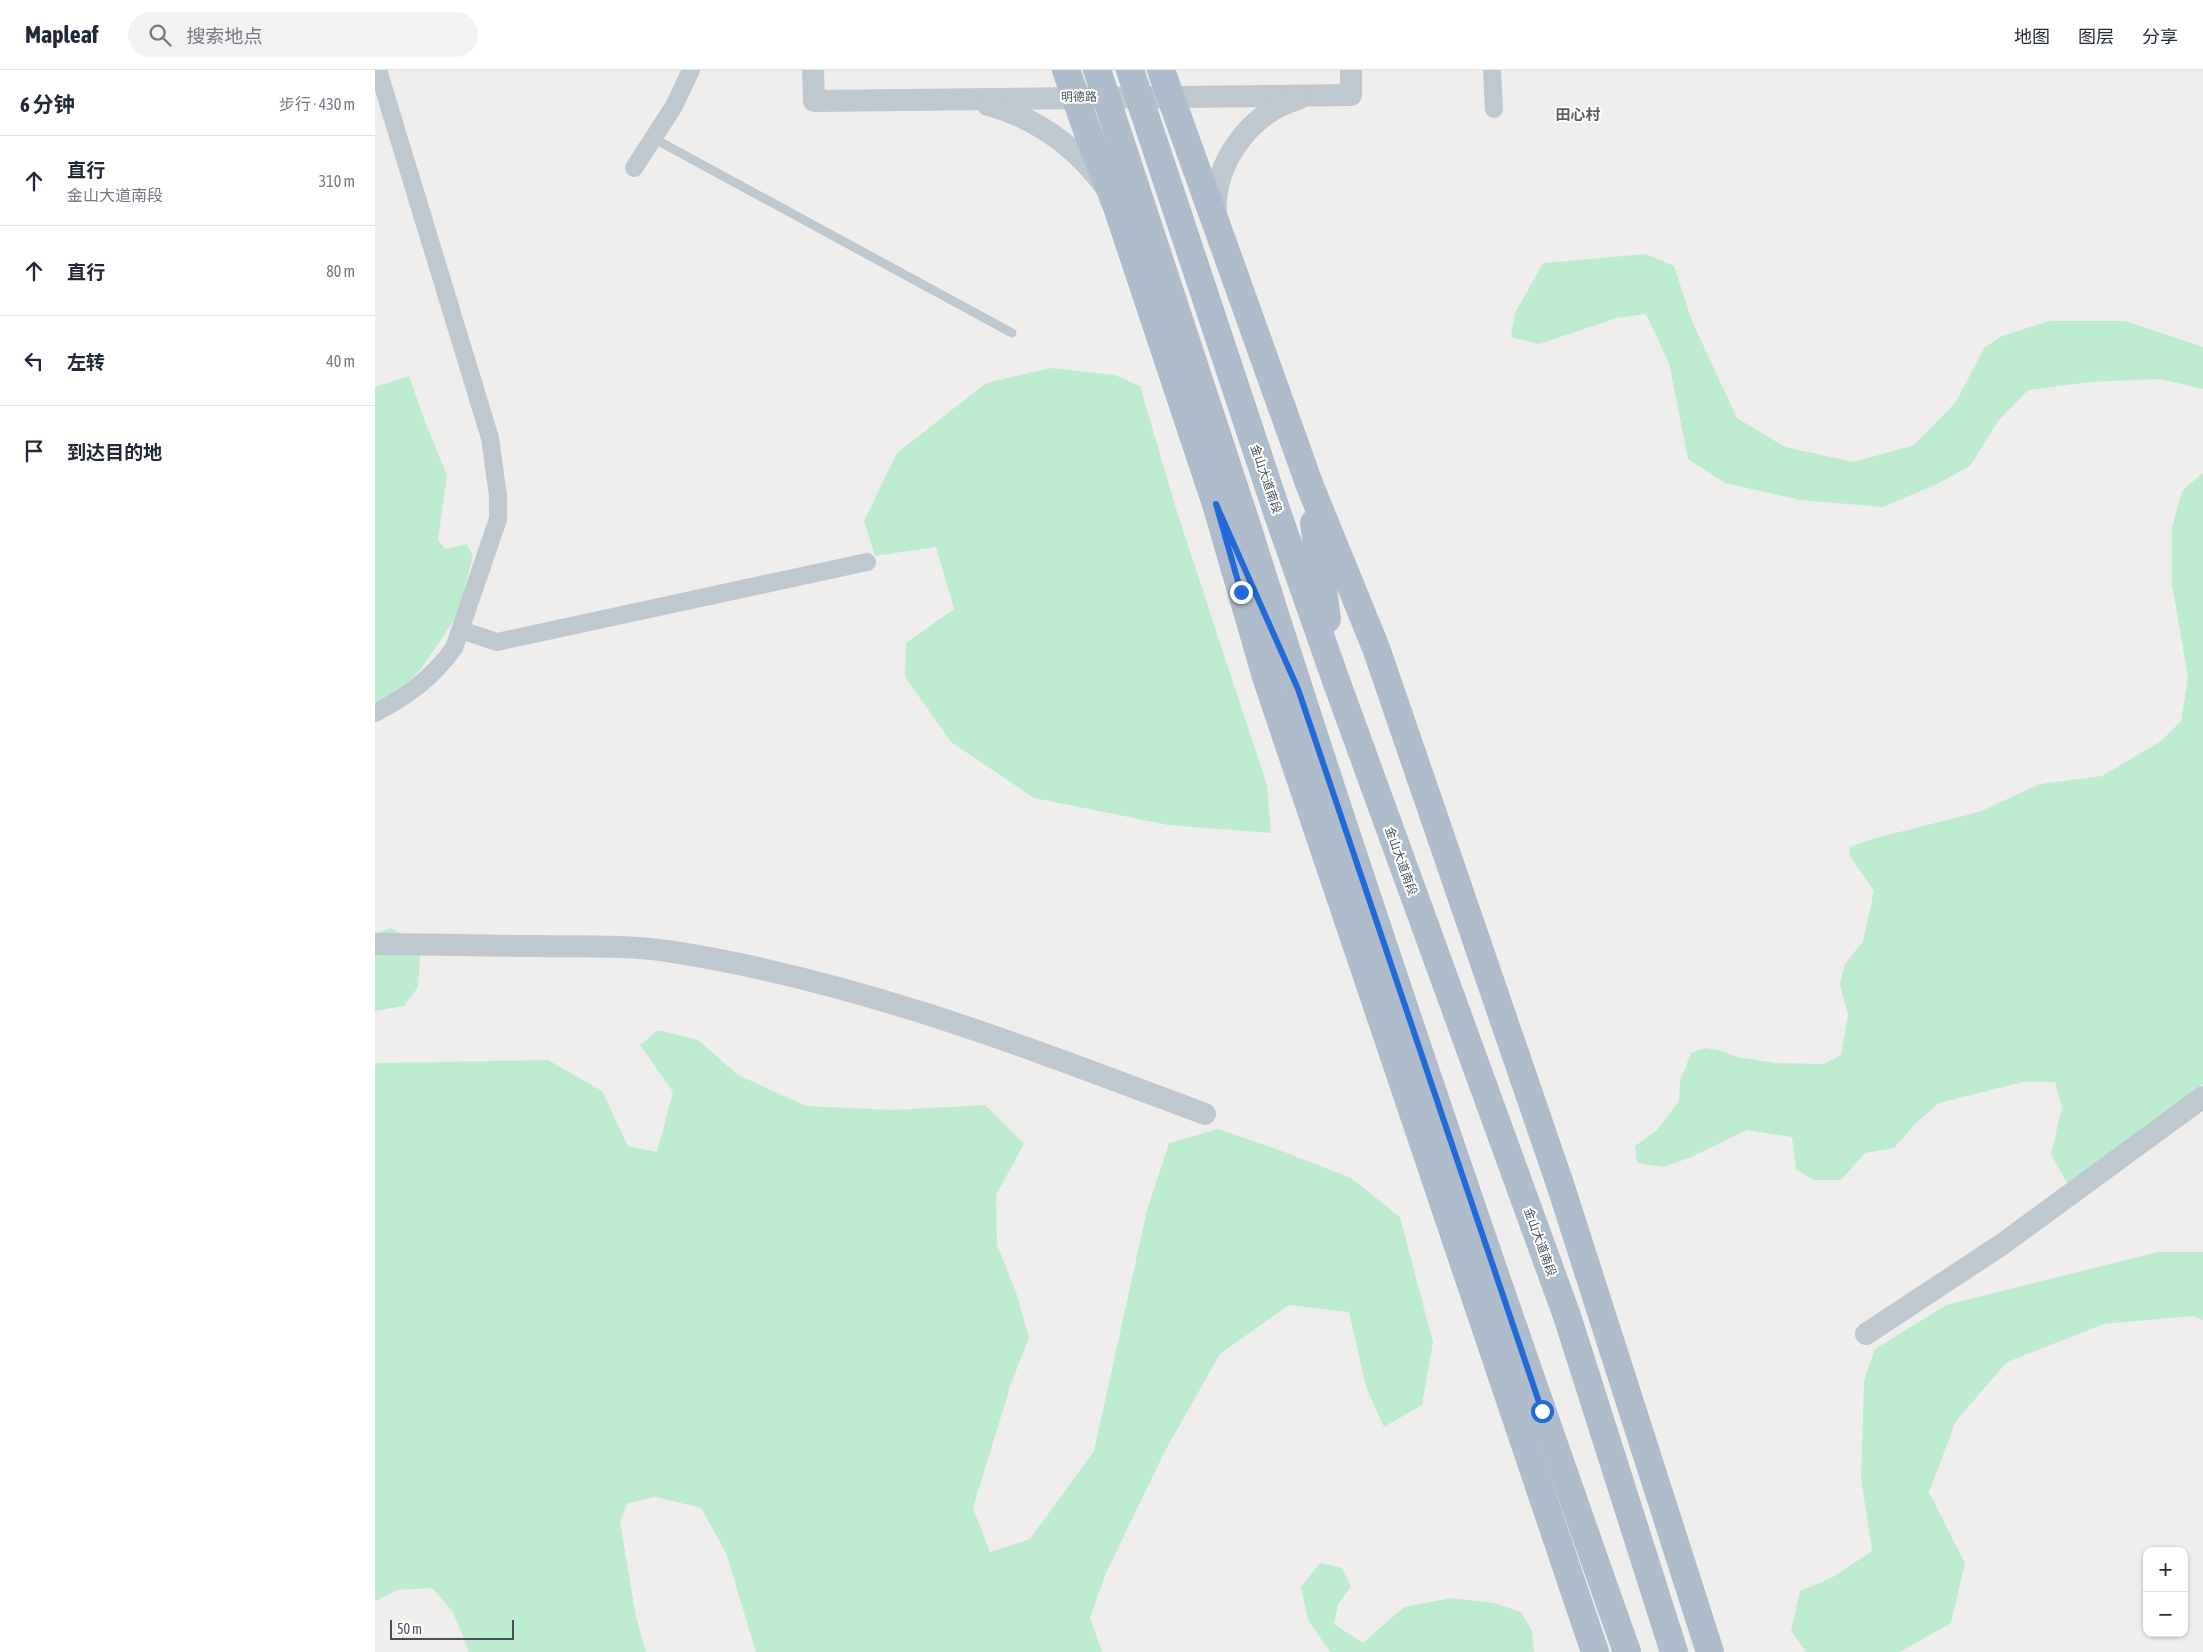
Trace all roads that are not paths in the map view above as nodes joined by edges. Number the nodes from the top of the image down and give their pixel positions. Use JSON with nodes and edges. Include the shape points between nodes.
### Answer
{"nodes":[{"id":1,"x":378,"y":70,"type":"edge"},
{"id":2,"x":691,"y":70,"type":"edge"},
{"id":3,"x":813,"y":70,"type":"edge"},
{"id":4,"x":1066,"y":70,"type":"edge"},
{"id":5,"x":1097,"y":70,"type":"edge"},
{"id":6,"x":1130,"y":70,"type":"edge"},
{"id":7,"x":1161,"y":70,"type":"edge"},
{"id":8,"x":1351,"y":70,"type":"edge"},
{"id":9,"x":1492,"y":70,"type":"edge"},
{"id":10,"x":1308,"y":96,"type":"junction"},
{"id":11,"x":1075,"y":97,"type":"junction"},
{"id":12,"x":1170,"y":97,"type":"junction"},
{"id":13,"x":958,"y":100,"type":"junction"},
{"id":14,"x":1494,"y":109,"type":"dead end"},
{"id":15,"x":653,"y":138,"type":"junction"},
{"id":16,"x":634,"y":168,"type":"dead end"},
{"id":17,"x":1117,"y":207,"type":"junction"},
{"id":18,"x":1216,"y":226,"type":"junction"},
{"id":19,"x":1012,"y":333,"type":"dead end"},
{"id":20,"x":1310,"y":486,"type":"junction"},
{"id":21,"x":1216,"y":504,"type":"junction"},
{"id":22,"x":867,"y":562,"type":"dead end"},
{"id":23,"x":461,"y":630,"type":"junction"},
{"id":24,"x":1334,"y":675,"type":"junction"},
{"id":25,"x":1298,"y":689,"type":"junction"},
{"id":26,"x":375,"y":713,"type":"edge"},
{"id":27,"x":375,"y":944,"type":"edge"},
{"id":28,"x":2203,"y":1097,"type":"edge"},
{"id":29,"x":1205,"y":1114,"type":"dead end"},
{"id":30,"x":1866,"y":1334,"type":"dead end"},
{"id":31,"x":1594,"y":1397,"type":"junction"},
{"id":32,"x":1542,"y":1411,"type":"junction"},
{"id":33,"x":1695,"y":1610,"type":"junction"},
{"id":34,"x":1585,"y":1623,"type":"junction"},
{"id":35,"x":1595,"y":1652,"type":"edge"},
{"id":36,"x":1627,"y":1652,"type":"edge"},
{"id":37,"x":1674,"y":1652,"type":"edge"},
{"id":38,"x":1710,"y":1652,"type":"edge"}],
"edges":[{"from":1,"to":23,"type":"street","via":[[490,438],[498,496],[497,519]]},
{"from":2,"to":15,"type":"street","via":[[674,106]]},
{"from":3,"to":13,"type":"street","name":"明德路","via":[[814,101]]},
{"from":4,"to":11,"type":"main road"},
{"from":5,"to":25,"type":"main road","bridge":true},
{"from":6,"to":24,"type":"main road","name":"金山大道南段","bridge":true},
{"from":7,"to":12,"type":"main road"},
{"from":8,"to":10,"type":"street","name":"明德路","via":[[1351,95]]},
{"from":9,"to":14,"type":"street"},
{"from":10,"to":12,"type":"street","name":"明德路"},
{"from":10,"to":18,"type":"street","via":[[1265,115],[1241,138],[1220,179]]},
{"from":11,"to":12,"type":"street","name":"明德路"},
{"from":11,"to":13,"type":"street","name":"明德路"},
{"from":11,"to":17,"type":"main road"},
{"from":12,"to":18,"type":"main road"},
{"from":13,"to":17,"type":"street","via":[[1022,116],[1060,139],[1093,170]]},
{"from":15,"to":16,"type":"street"},
{"from":15,"to":19,"type":"lane"},
{"from":17,"to":21,"type":"main road"},
{"from":18,"to":20,"type":"main road"},
{"from":20,"to":24,"type":"main road"},
{"from":20,"to":33,"type":"main road","via":[[1376,648],[1554,1165]]},
{"from":21,"to":25,"type":"main road"},
{"from":21,"to":34,"type":"main road","via":[[1267,680]]},
{"from":22,"to":23,"type":"street","via":[[497,642]]},
{"from":23,"to":26,"type":"street","via":[[454,648],[422,685]]},
{"from":24,"to":31,"type":"main road","name":"金山大道南段"},
{"from":25,"to":32,"type":"main road"},
{"from":27,"to":29,"type":"street","via":[[593,946],[666,951],[762,970],[885,1000],[1050,1056]]},
{"from":28,"to":30,"type":"street","via":[[2001,1245]]},
{"from":31,"to":33,"type":"main road"},
{"from":31,"to":37,"type":"main road","name":"金山大道南段"},
{"from":32,"to":34,"type":"main road"},
{"from":32,"to":36,"type":"main road"},
{"from":33,"to":38,"type":"main road"},
{"from":34,"to":35,"type":"main road"}]}
